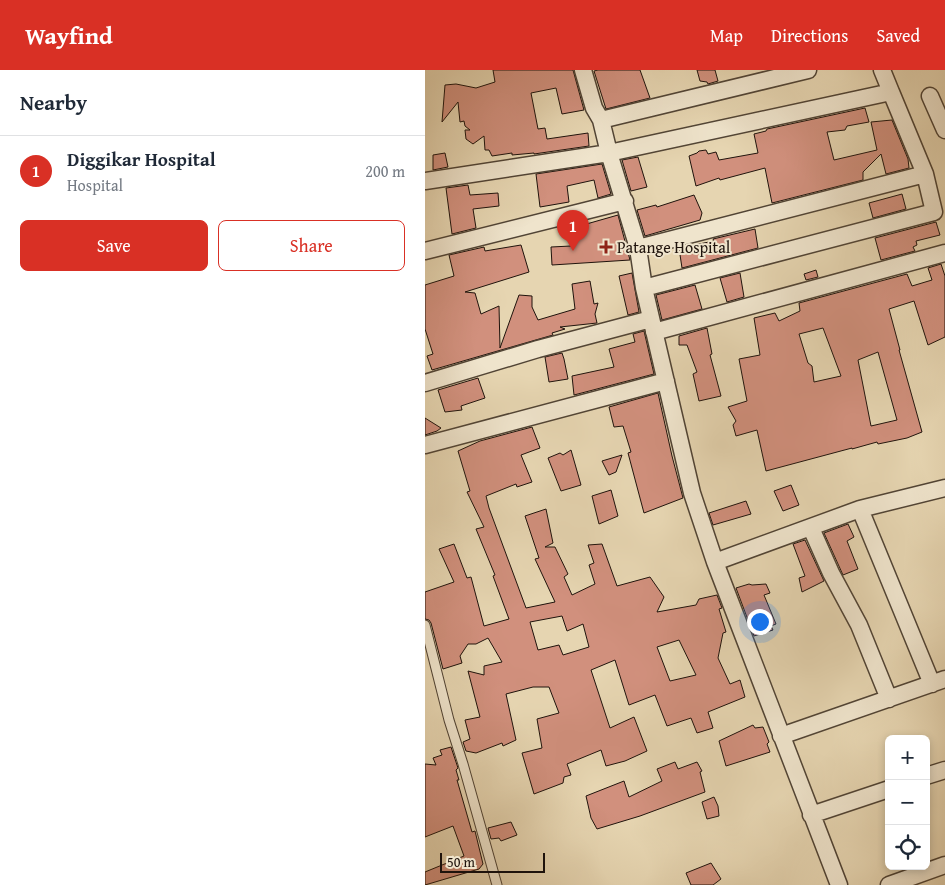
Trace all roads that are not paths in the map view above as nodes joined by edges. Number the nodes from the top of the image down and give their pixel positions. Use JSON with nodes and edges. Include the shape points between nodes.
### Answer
{"nodes":[{"id":1,"x":583,"y":70,"type":"edge"},
{"id":2,"x":807,"y":70,"type":"edge"},
{"id":3,"x":883,"y":70,"type":"edge"},
{"id":4,"x":891,"y":92,"type":"junction"},
{"id":5,"x":929,"y":96,"type":"dead end"},
{"id":6,"x":601,"y":120,"type":"junction"},
{"id":7,"x":945,"y":130,"type":"edge"},
{"id":8,"x":609,"y":153,"type":"junction"},
{"id":9,"x":925,"y":174,"type":"junction"},
{"id":10,"x":425,"y":181,"type":"edge"},
{"id":11,"x":625,"y":201,"type":"junction"},
{"id":12,"x":637,"y":248,"type":"junction"},
{"id":13,"x":425,"y":251,"type":"edge"},
{"id":14,"x":945,"y":253,"type":"edge"},
{"id":15,"x":644,"y":288,"type":"junction"},
{"id":16,"x":653,"y":326,"type":"junction"},
{"id":17,"x":666,"y":381,"type":"junction"},
{"id":18,"x":425,"y":383,"type":"edge"},
{"id":19,"x":425,"y":445,"type":"edge"},
{"id":20,"x":945,"y":488,"type":"edge"},
{"id":21,"x":860,"y":509,"type":"junction"},
{"id":22,"x":811,"y":528,"type":"junction"},
{"id":23,"x":715,"y":562,"type":"junction"},
{"id":24,"x":425,"y":625,"type":"edge"},
{"id":25,"x":939,"y":681,"type":"edge"},
{"id":26,"x":889,"y":699,"type":"junction"},
{"id":27,"x":781,"y":736,"type":"junction"},
{"id":28,"x":945,"y":770,"type":"edge"},
{"id":29,"x":930,"y":775,"type":"edge"},
{"id":30,"x":885,"y":790,"type":"edge"},
{"id":31,"x":811,"y":815,"type":"junction"},
{"id":32,"x":945,"y":865,"type":"edge"},
{"id":33,"x":497,"y":885,"type":"edge"},
{"id":34,"x":839,"y":885,"type":"edge"},
{"id":35,"x":889,"y":885,"type":"edge"}],
"edges":[{"from":1,"to":6,"type":"street","via":[[594,108]]},
{"from":2,"to":6,"type":"street"},
{"from":3,"to":4,"type":"street"},
{"from":4,"to":8,"type":"street"},
{"from":4,"to":9,"type":"street"},
{"from":5,"to":7,"type":"street"},
{"from":6,"to":8,"type":"street"},
{"from":8,"to":10,"type":"street"},
{"from":8,"to":11,"type":"street"},
{"from":9,"to":12,"type":"street"},
{"from":9,"to":15,"type":"street","via":[[934,212]]},
{"from":11,"to":12,"type":"street"},
{"from":11,"to":13,"type":"street"},
{"from":12,"to":15,"type":"street"},
{"from":14,"to":16,"type":"street"},
{"from":15,"to":16,"type":"street"},
{"from":16,"to":17,"type":"street"},
{"from":16,"to":18,"type":"street","via":[[538,349]]},
{"from":17,"to":19,"type":"street"},
{"from":17,"to":23,"type":"street","via":[[692,493]]},
{"from":20,"to":21,"type":"street"},
{"from":21,"to":22,"type":"street"},
{"from":21,"to":25,"type":"street"},
{"from":22,"to":23,"type":"street"},
{"from":22,"to":26,"type":"street","via":[[859,626]]},
{"from":23,"to":27,"type":"street"},
{"from":24,"to":33,"type":"lane"},
{"from":25,"to":26,"type":"street"},
{"from":26,"to":27,"type":"street"},
{"from":27,"to":31,"type":"street"},
{"from":28,"to":29,"type":"street"},
{"from":30,"to":31,"type":"street"},
{"from":31,"to":34,"type":"street"},
{"from":32,"to":35,"type":"street"}]}
